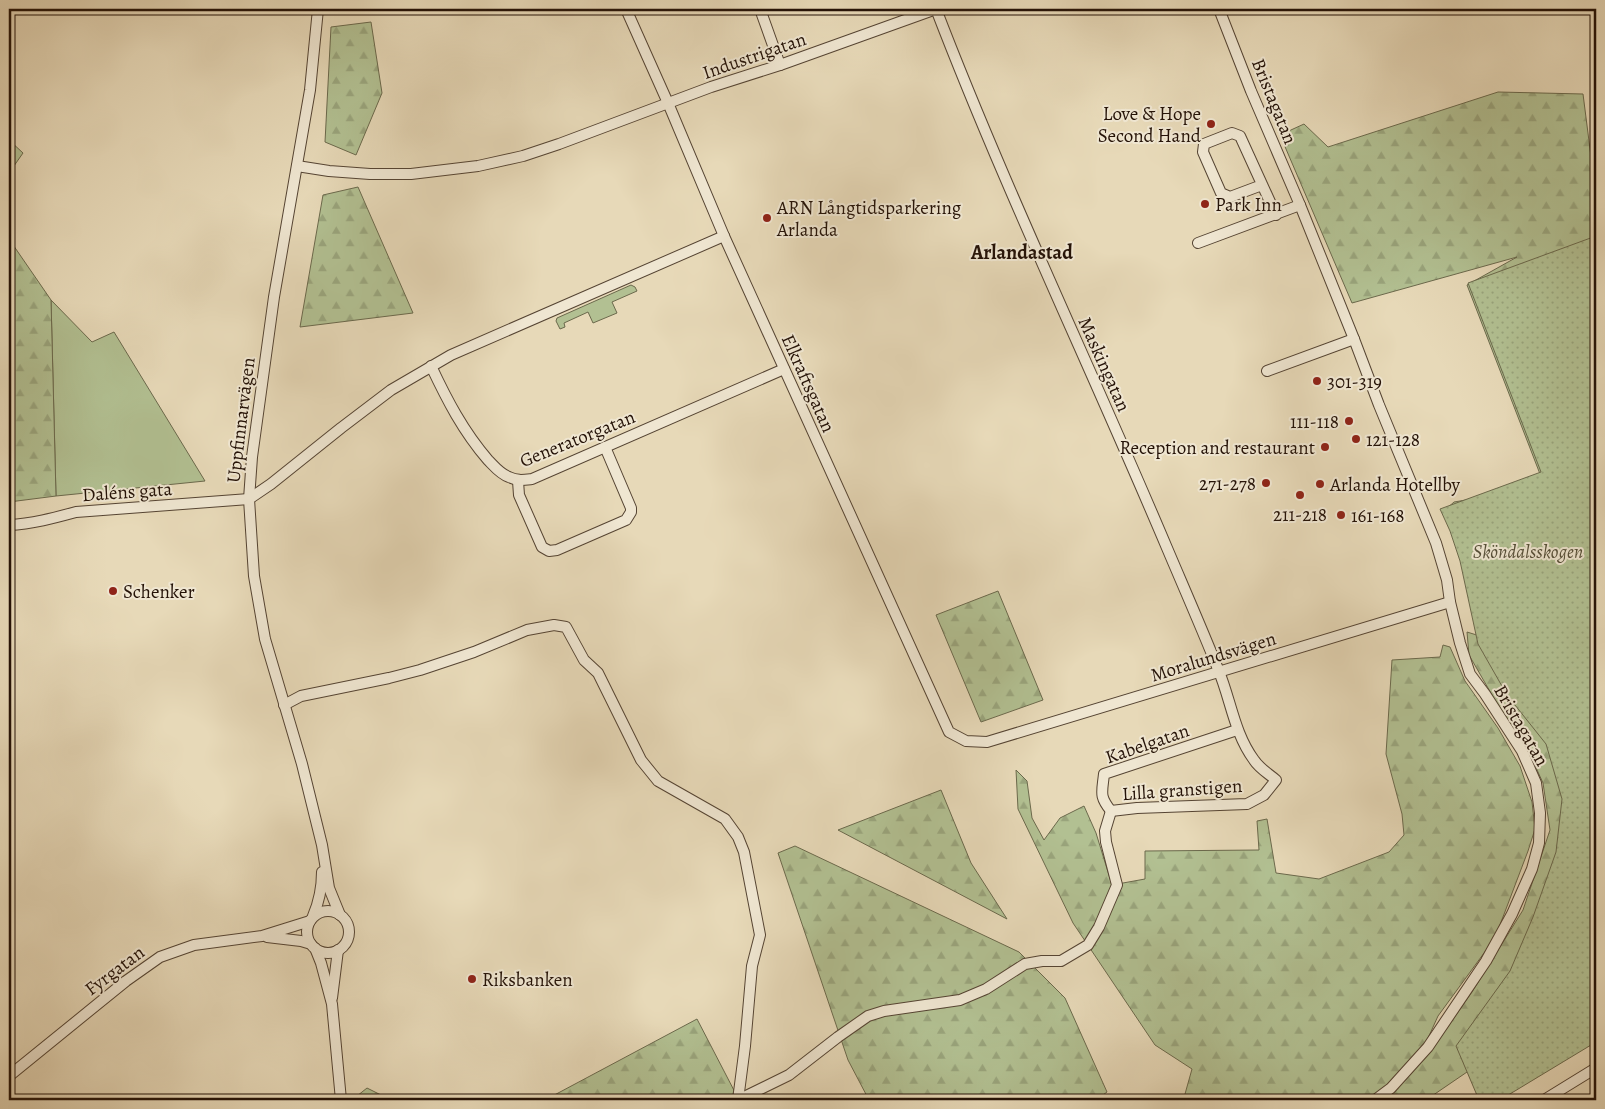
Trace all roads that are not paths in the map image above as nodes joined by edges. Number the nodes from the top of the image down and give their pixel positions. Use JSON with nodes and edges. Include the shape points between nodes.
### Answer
{"nodes":[{"id":1,"x":318,"y":9,"type":"edge"},
{"id":2,"x":626,"y":9,"type":"edge"},
{"id":3,"x":760,"y":9,"type":"edge"},
{"id":4,"x":936,"y":9,"type":"edge"},
{"id":5,"x":1219,"y":9,"type":"edge"},
{"id":6,"x":780,"y":65,"type":"junction"},
{"id":7,"x":668,"y":104,"type":"junction"},
{"id":8,"x":297,"y":166,"type":"junction"},
{"id":9,"x":1262,"y":185,"type":"junction"},
{"id":10,"x":1300,"y":205,"type":"junction"},
{"id":11,"x":1276,"y":215,"type":"junction"},
{"id":12,"x":724,"y":236,"type":"junction"},
{"id":13,"x":1198,"y":243,"type":"dead end"},
{"id":14,"x":1354,"y":339,"type":"junction"},
{"id":15,"x":431,"y":366,"type":"junction"},
{"id":16,"x":784,"y":369,"type":"junction"},
{"id":17,"x":1267,"y":371,"type":"dead end"},
{"id":18,"x":605,"y":447,"type":"junction"},
{"id":19,"x":518,"y":480,"type":"junction"},
{"id":20,"x":249,"y":499,"type":"junction"},
{"id":21,"x":9,"y":525,"type":"edge"},
{"id":22,"x":1450,"y":602,"type":"junction"},
{"id":23,"x":1219,"y":672,"type":"junction"},
{"id":24,"x":284,"y":704,"type":"junction"},
{"id":25,"x":1237,"y":730,"type":"junction"},
{"id":26,"x":987,"y":742,"type":"joint"},
{"id":27,"x":1276,"y":780,"type":"joint"},
{"id":28,"x":1112,"y":811,"type":"junction"},
{"id":29,"x":318,"y":831,"type":"junction"},
{"id":30,"x":340,"y":915,"type":"junction"},
{"id":31,"x":311,"y":918,"type":"junction"},
{"id":32,"x":262,"y":936,"type":"junction"},
{"id":33,"x":313,"y":946,"type":"junction"},
{"id":34,"x":338,"y":950,"type":"junction"},
{"id":35,"x":332,"y":1004,"type":"junction"},
{"id":36,"x":1596,"y":1068,"type":"edge"},
{"id":37,"x":9,"y":1076,"type":"edge"},
{"id":38,"x":341,"y":1100,"type":"edge"},
{"id":39,"x":738,"y":1100,"type":"edge"},
{"id":40,"x":1375,"y":1100,"type":"edge"},
{"id":41,"x":1544,"y":1100,"type":"edge"}],
"edges":[{"from":1,"to":8,"type":"street","name":"Uppfinnarvägen","via":[[312,74]]},
{"from":2,"to":7,"type":"street","name":"Elkraftsgatan"},
{"from":3,"to":6,"type":"street"},
{"from":4,"to":6,"type":"street","name":"Industrigatan"},
{"from":4,"to":23,"type":"street","name":"Maskingatan"},
{"from":5,"to":10,"type":"street","name":"Bristagatan"},
{"from":6,"to":7,"type":"street","name":"Industrigatan"},
{"from":7,"to":8,"type":"street","name":"Industrigatan","via":[[524,156],[485,165],[411,174],[329,171]]},
{"from":7,"to":12,"type":"street","name":"Elkraftsgatan"},
{"from":8,"to":20,"type":"street","name":"Uppfinnarvägen","via":[[274,297]]},
{"from":9,"to":9,"type":"street","via":[[1240,136],[1232,133],[1204,144],[1203,152],[1221,193],[1230,197]]},
{"from":9,"to":11,"type":"street"},
{"from":10,"to":11,"type":"street"},
{"from":10,"to":14,"type":"street","name":"Bristagatan"},
{"from":11,"to":13,"type":"street"},
{"from":12,"to":15,"type":"street"},
{"from":12,"to":16,"type":"street","name":"Elkraftsgatan"},
{"from":14,"to":17,"type":"street"},
{"from":14,"to":22,"type":"street","name":"Bristagatan","via":[[1436,543]]},
{"from":15,"to":19,"type":"street","name":"Generatorgatan","via":[[466,432],[497,470]]},
{"from":15,"to":20,"type":"street","via":[[391,390]]},
{"from":16,"to":18,"type":"street","name":"Generatorgatan"},
{"from":16,"to":26,"type":"street","name":"Elkraftsgatan","via":[[949,732],[966,741]]},
{"from":18,"to":19,"type":"street","name":"Generatorgatan","via":[[532,479]]},
{"from":18,"to":19,"type":"street","via":[[631,512],[626,520],[557,550],[549,551],[542,547],[519,496]]},
{"from":20,"to":21,"type":"street","name":"Daléns gata","via":[[76,512]]},
{"from":20,"to":24,"type":"street","name":"Uppfinnarvägen","via":[[259,610]]},
{"from":22,"to":23,"type":"street","name":"Moralundsvägen"},
{"from":22,"to":40,"type":"street","name":"Bristagatan","via":[[1470,674],[1522,751],[1536,783],[1539,843],[1512,914],[1486,961],[1428,1047],[1391,1088]]},
{"from":23,"to":25,"type":"street","name":"Maskingatan"},
{"from":23,"to":26,"type":"street","name":"Moralundsvägen"},
{"from":24,"to":29,"type":"street","name":"Uppfinnarvägen"},
{"from":24,"to":39,"type":"street","via":[[301,696],[420,670],[526,630],[554,625],[566,627],[584,660],[598,673],[641,760],[658,782],[725,819],[741,844],[760,936],[752,966]]},
{"from":25,"to":27,"type":"street","name":"Maskingatan","via":[[1254,761]]},
{"from":25,"to":28,"type":"street","name":"Kabelgatan","via":[[1104,774],[1103,801]]},
{"from":27,"to":28,"type":"street","name":"Lilla granstigen","via":[[1264,795],[1247,804]]},
{"from":28,"to":39,"type":"street","via":[[1105,831],[1117,885],[1088,946],[1061,961],[1025,964],[986,989],[960,1000],[868,1016],[789,1075]]},
{"from":29,"to":30,"type":"street","name":"Uppfinnarvägen","via":[[329,888]]},
{"from":29,"to":31,"type":"street","name":"Uppfinnarvägen","via":[[321,889]]},
{"from":30,"to":31,"type":"street","via":[[325,911]]},
{"from":30,"to":34,"type":"street","via":[[346,921],[348,937]]},
{"from":31,"to":32,"type":"street","name":"Fyrgatan"},
{"from":31,"to":33,"type":"street","via":[[307,934]]},
{"from":32,"to":33,"type":"street","name":"Fyrgatan","via":[[301,941]]},
{"from":32,"to":37,"type":"street","name":"Fyrgatan","via":[[194,945],[160,957]]},
{"from":33,"to":34,"type":"street","via":[[322,952]]},
{"from":33,"to":35,"type":"street"},
{"from":34,"to":35,"type":"street"},
{"from":35,"to":38,"type":"street"},
{"from":36,"to":41,"type":"street"}]}
